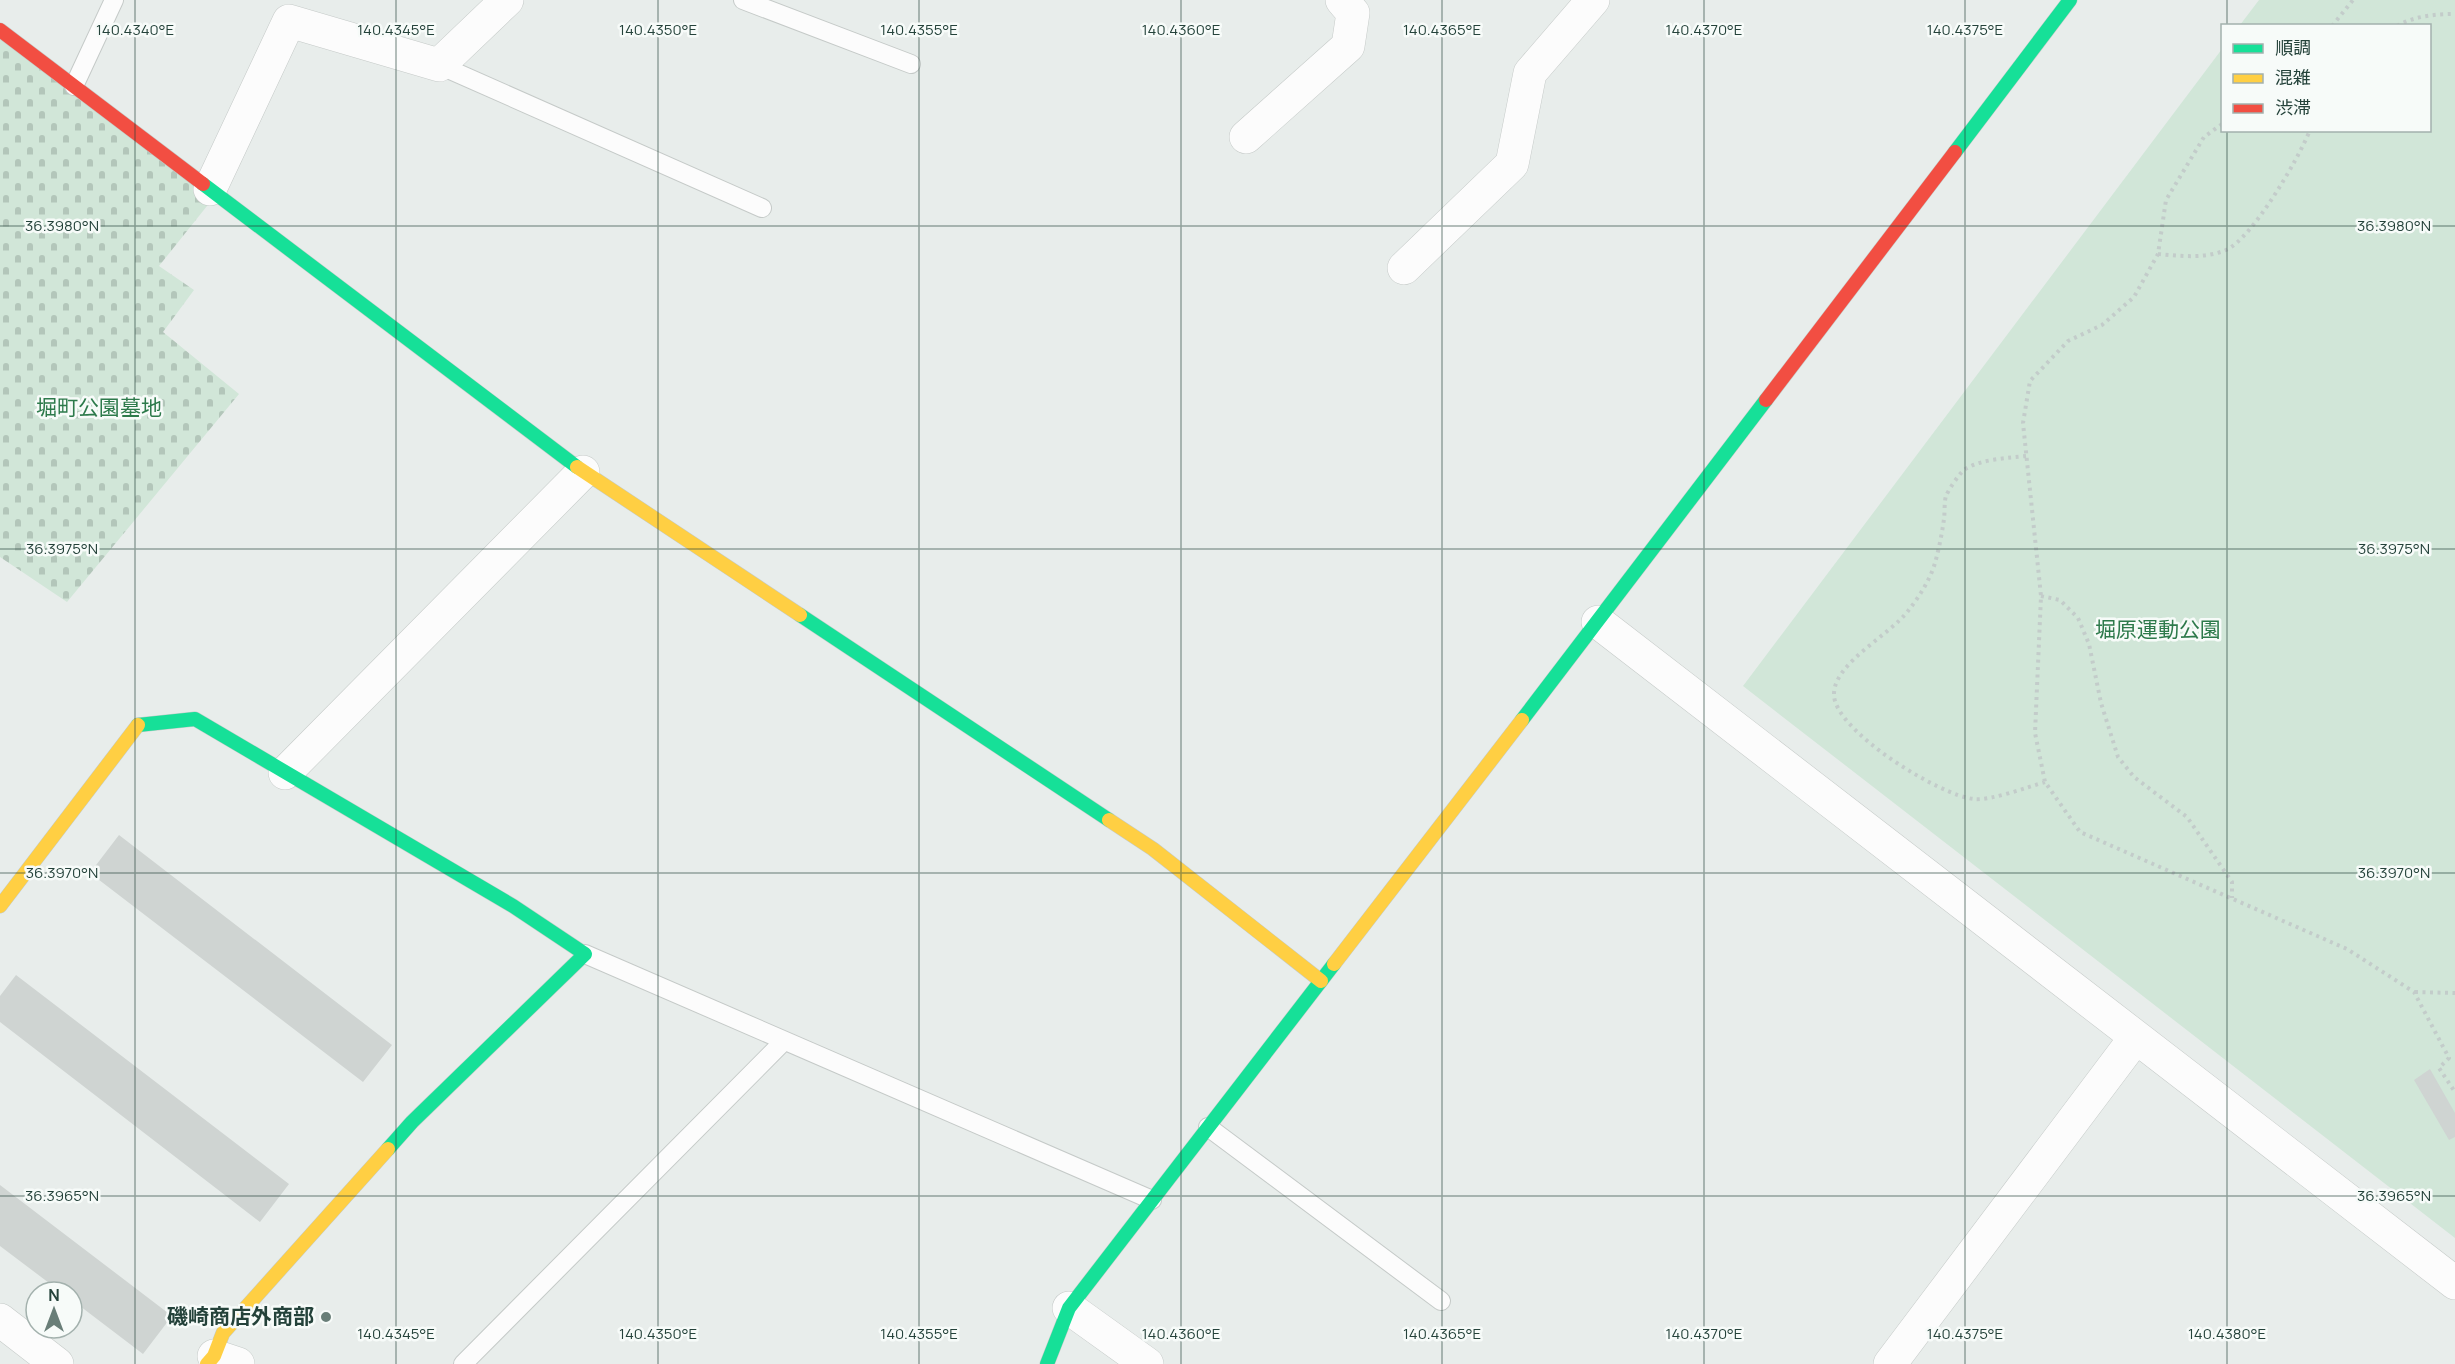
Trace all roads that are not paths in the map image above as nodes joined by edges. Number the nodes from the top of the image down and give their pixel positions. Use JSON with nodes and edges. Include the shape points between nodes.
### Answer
{"nodes":[{"id":1,"x":114,"y":0,"type":"edge"},
{"id":2,"x":507,"y":0,"type":"edge"},
{"id":3,"x":743,"y":0,"type":"edge"},
{"id":4,"x":1342,"y":0,"type":"edge"},
{"id":5,"x":1593,"y":0,"type":"edge"},
{"id":6,"x":2070,"y":0,"type":"edge"},
{"id":7,"x":0,"y":30,"type":"edge"},
{"id":8,"x":911,"y":64,"type":"dead end"},
{"id":9,"x":439,"y":65,"type":"junction"},
{"id":10,"x":74,"y":87,"type":"junction"},
{"id":11,"x":1246,"y":137,"type":"dead end"},
{"id":12,"x":210,"y":189,"type":"junction"},
{"id":13,"x":762,"y":208,"type":"dead end"},
{"id":14,"x":1404,"y":268,"type":"dead end"},
{"id":15,"x":583,"y":472,"type":"junction"},
{"id":16,"x":1598,"y":622,"type":"junction"},
{"id":17,"x":285,"y":773,"type":"junction"},
{"id":18,"x":0,"y":906,"type":"edge"},
{"id":19,"x":585,"y":954,"type":"junction"},
{"id":20,"x":1321,"y":981,"type":"junction"},
{"id":21,"x":2136,"y":1038,"type":"junction"},
{"id":22,"x":784,"y":1041,"type":"junction"},
{"id":23,"x":1208,"y":1127,"type":"junction"},
{"id":24,"x":1152,"y":1200,"type":"junction"},
{"id":25,"x":2455,"y":1284,"type":"edge"},
{"id":26,"x":1440,"y":1301,"type":"dead end"},
{"id":27,"x":1069,"y":1308,"type":"junction"},
{"id":28,"x":0,"y":1320,"type":"edge"},
{"id":29,"x":220,"y":1361,"type":"edge"},
{"id":30,"x":57,"y":1364,"type":"edge"},
{"id":31,"x":463,"y":1364,"type":"edge"},
{"id":32,"x":1047,"y":1364,"type":"edge"},
{"id":33,"x":1147,"y":1364,"type":"edge"},
{"id":34,"x":1890,"y":1364,"type":"edge"}],
"edges":[{"from":1,"to":10,"type":"lane"},
{"from":2,"to":9,"type":"street"},
{"from":3,"to":8,"type":"lane"},
{"from":4,"to":11,"type":"street","via":[[1353,13],[1348,46]]},
{"from":5,"to":14,"type":"street","via":[[1530,73],[1512,164]]},
{"from":6,"to":16,"type":"street"},
{"from":7,"to":10,"type":"street"},
{"from":9,"to":12,"type":"street","via":[[289,21]]},
{"from":9,"to":13,"type":"lane"},
{"from":10,"to":12,"type":"street"},
{"from":12,"to":15,"type":"street"},
{"from":15,"to":17,"type":"street"},
{"from":15,"to":20,"type":"street","via":[[1153,849]]},
{"from":16,"to":20,"type":"street"},
{"from":16,"to":21,"type":"street"},
{"from":17,"to":18,"type":"street","via":[[195,719],[136,725]]},
{"from":17,"to":19,"type":"street","via":[[513,906]]},
{"from":19,"to":22,"type":"lane"},
{"from":19,"to":29,"type":"street","via":[[412,1122],[223,1333]]},
{"from":20,"to":23,"type":"street"},
{"from":21,"to":25,"type":"street"},
{"from":21,"to":34,"type":"street"},
{"from":22,"to":24,"type":"lane"},
{"from":22,"to":31,"type":"lane"},
{"from":23,"to":24,"type":"street"},
{"from":23,"to":26,"type":"lane"},
{"from":24,"to":27,"type":"street"},
{"from":27,"to":32,"type":"street"},
{"from":27,"to":33,"type":"street"},
{"from":28,"to":30,"type":"street"}]}
